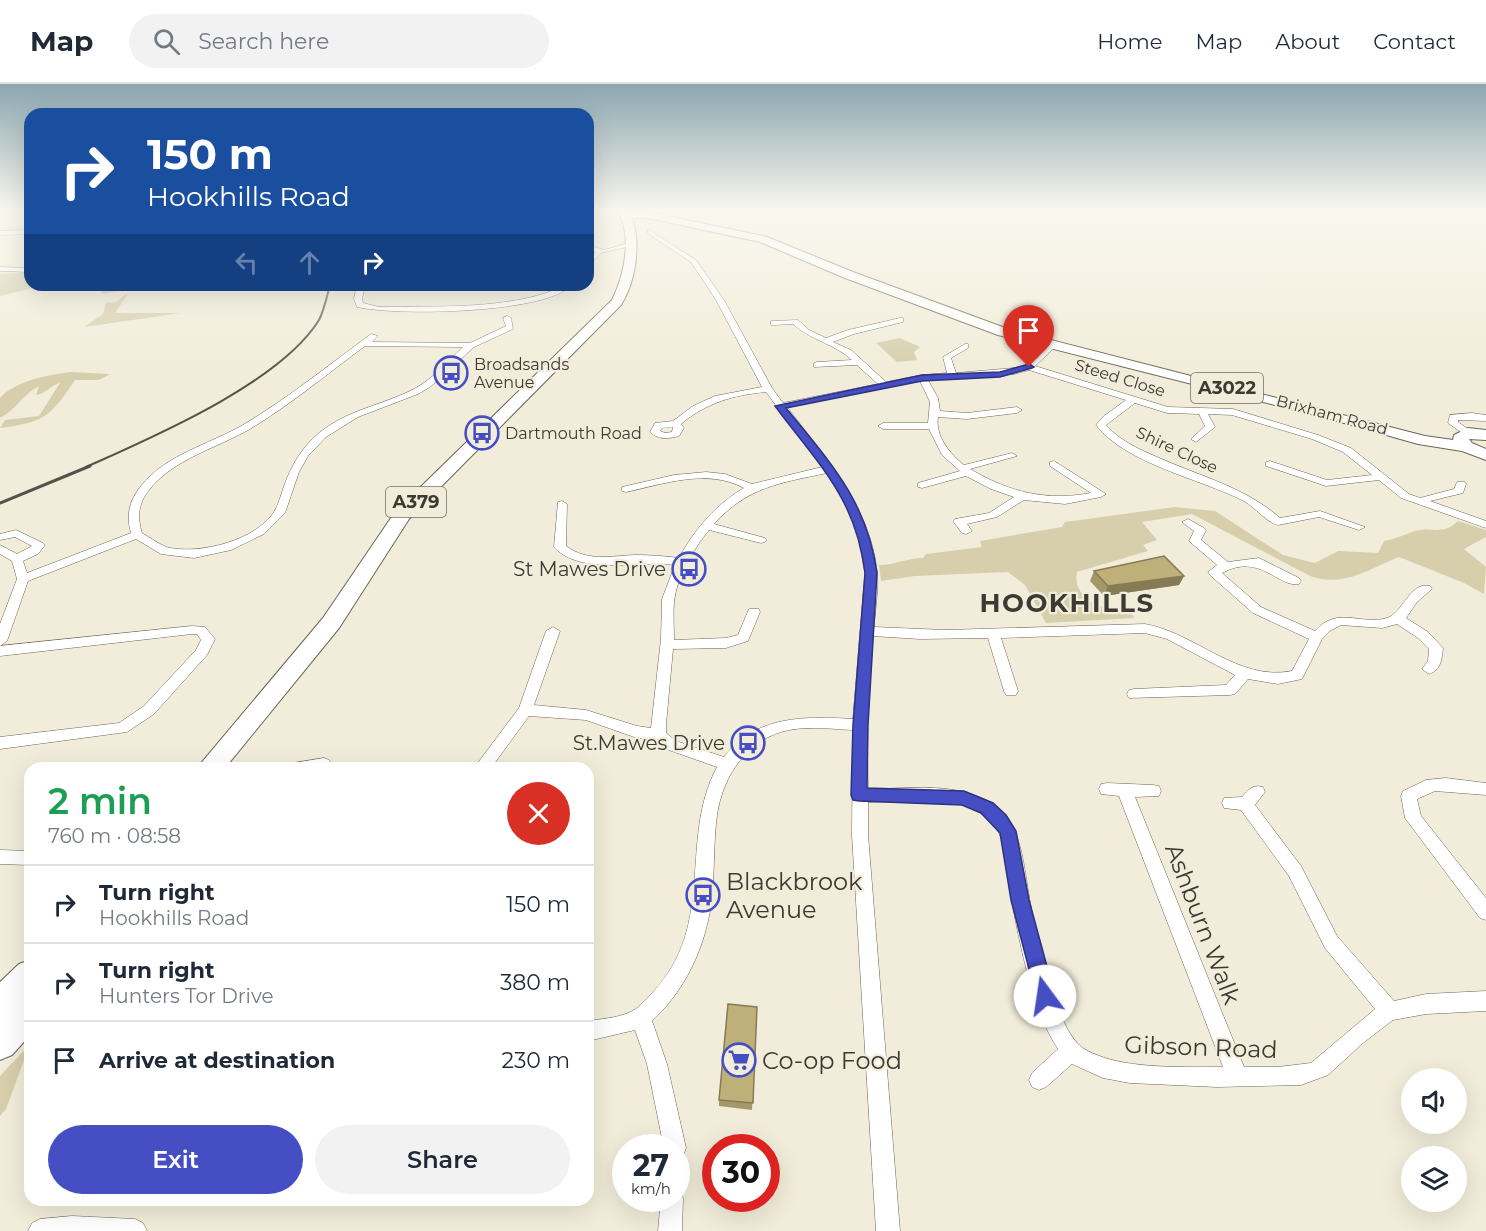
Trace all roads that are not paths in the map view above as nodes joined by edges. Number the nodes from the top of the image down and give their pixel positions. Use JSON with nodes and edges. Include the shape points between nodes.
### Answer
{"nodes":[{"id":1,"x":627,"y":264,"type":"edge"},
{"id":2,"x":696,"y":264,"type":"edge"},
{"id":3,"x":826,"y":264,"type":"edge"},
{"id":4,"x":0,"y":269,"type":"edge"},
{"id":5,"x":24,"y":270,"type":"edge"},
{"id":6,"x":360,"y":291,"type":"edge"},
{"id":7,"x":559,"y":291,"type":"edge"},
{"id":8,"x":890,"y":316,"type":"dead end"},
{"id":9,"x":507,"y":318,"type":"dead end"},
{"id":10,"x":900,"y":320,"type":"junction"},
{"id":11,"x":774,"y":323,"type":"dead end"},
{"id":12,"x":911,"y":325,"type":"dead end"},
{"id":13,"x":374,"y":336,"type":"dead end"},
{"id":14,"x":827,"y":341,"type":"junction"},
{"id":15,"x":363,"y":344,"type":"junction"},
{"id":16,"x":471,"y":345,"type":"junction"},
{"id":17,"x":1052,"y":345,"type":"junction"},
{"id":18,"x":966,"y":346,"type":"dead end"},
{"id":19,"x":858,"y":362,"type":"junction"},
{"id":20,"x":817,"y":365,"type":"dead end"},
{"id":21,"x":1029,"y":367,"type":"junction"},
{"id":22,"x":953,"y":376,"type":"junction"},
{"id":23,"x":922,"y":378,"type":"junction"},
{"id":24,"x":883,"y":384,"type":"junction"},
{"id":25,"x":768,"y":389,"type":"junction"},
{"id":26,"x":1133,"y":400,"type":"junction"},
{"id":27,"x":780,"y":406,"type":"junction"},
{"id":28,"x":1202,"y":411,"type":"junction"},
{"id":29,"x":1013,"y":413,"type":"dead end"},
{"id":30,"x":935,"y":414,"type":"junction"},
{"id":31,"x":1486,"y":418,"type":"edge"},
{"id":32,"x":676,"y":424,"type":"dead end"},
{"id":33,"x":883,"y":426,"type":"dead end"},
{"id":34,"x":933,"y":426,"type":"junction"},
{"id":35,"x":1486,"y":435,"type":"edge"},
{"id":36,"x":1466,"y":438,"type":"junction"},
{"id":37,"x":1196,"y":440,"type":"dead end"},
{"id":38,"x":1486,"y":455,"type":"edge"},
{"id":39,"x":1012,"y":456,"type":"dead end"},
{"id":40,"x":1054,"y":464,"type":"dead end"},
{"id":41,"x":1270,"y":464,"type":"dead end"},
{"id":42,"x":830,"y":469,"type":"junction"},
{"id":43,"x":966,"y":470,"type":"junction"},
{"id":44,"x":1379,"y":477,"type":"junction"},
{"id":45,"x":1461,"y":484,"type":"dead end"},
{"id":46,"x":922,"y":485,"type":"dead end"},
{"id":47,"x":751,"y":488,"type":"junction"},
{"id":48,"x":626,"y":489,"type":"dead end"},
{"id":49,"x":1022,"y":496,"type":"junction"},
{"id":50,"x":1418,"y":501,"type":"junction"},
{"id":51,"x":562,"y":504,"type":"dead end"},
{"id":52,"x":1188,"y":522,"type":"dead end"},
{"id":53,"x":1486,"y":525,"type":"edge"},
{"id":54,"x":707,"y":526,"type":"junction"},
{"id":55,"x":1359,"y":527,"type":"dead end"},
{"id":56,"x":966,"y":531,"type":"dead end"},
{"id":57,"x":137,"y":535,"type":"junction"},
{"id":58,"x":0,"y":537,"type":"edge"},
{"id":59,"x":761,"y":540,"type":"dead end"},
{"id":60,"x":0,"y":549,"type":"edge"},
{"id":61,"x":17,"y":559,"type":"junction"},
{"id":62,"x":682,"y":562,"type":"junction"},
{"id":63,"x":1225,"y":566,"type":"junction"},
{"id":64,"x":23,"y":579,"type":"junction"},
{"id":65,"x":1295,"y":581,"type":"dead end"},
{"id":66,"x":1426,"y":589,"type":"dead end"},
{"id":67,"x":754,"y":612,"type":"dead end"},
{"id":68,"x":1399,"y":619,"type":"junction"},
{"id":69,"x":552,"y":631,"type":"dead end"},
{"id":70,"x":867,"y":631,"type":"junction"},
{"id":71,"x":993,"y":634,"type":"junction"},
{"id":72,"x":1317,"y":637,"type":"junction"},
{"id":73,"x":0,"y":641,"type":"edge"},
{"id":74,"x":668,"y":645,"type":"junction"},
{"id":75,"x":0,"y":651,"type":"edge"},
{"id":76,"x":1429,"y":669,"type":"dead end"},
{"id":77,"x":1245,"y":673,"type":"junction"},
{"id":78,"x":1011,"y":691,"type":"dead end"},
{"id":79,"x":1134,"y":694,"type":"dead end"},
{"id":80,"x":525,"y":710,"type":"junction"},
{"id":81,"x":860,"y":725,"type":"junction"},
{"id":82,"x":659,"y":735,"type":"junction"},
{"id":83,"x":0,"y":743,"type":"edge"},
{"id":84,"x":215,"y":762,"type":"edge"},
{"id":85,"x":486,"y":762,"type":"edge"},
{"id":86,"x":726,"y":764,"type":"junction"},
{"id":87,"x":1486,"y":789,"type":"edge"},
{"id":88,"x":1153,"y":791,"type":"dead end"},
{"id":89,"x":859,"y":795,"type":"junction"},
{"id":90,"x":1244,"y":800,"type":"dead end"},
{"id":91,"x":0,"y":857,"type":"edge"},
{"id":92,"x":24,"y":858,"type":"edge"},
{"id":93,"x":1486,"y":912,"type":"edge"},
{"id":94,"x":24,"y":981,"type":"edge"},
{"id":95,"x":1486,"y":1001,"type":"edge"},
{"id":96,"x":0,"y":1004,"type":"edge"},
{"id":97,"x":1390,"y":1011,"type":"junction"},
{"id":98,"x":24,"y":1017,"type":"edge"},
{"id":99,"x":640,"y":1017,"type":"junction"},
{"id":100,"x":594,"y":1030,"type":"edge"},
{"id":101,"x":0,"y":1043,"type":"edge"},
{"id":102,"x":1071,"y":1051,"type":"junction"},
{"id":103,"x":1237,"y":1076,"type":"junction"},
{"id":104,"x":1039,"y":1080,"type":"dead end"},
{"id":105,"x":672,"y":1134,"type":"edge"},
{"id":106,"x":671,"y":1212,"type":"edge"},
{"id":107,"x":40,"y":1231,"type":"edge"},
{"id":108,"x":135,"y":1231,"type":"edge"},
{"id":109,"x":670,"y":1231,"type":"edge"},
{"id":110,"x":888,"y":1231,"type":"edge"}],
"edges":[{"from":1,"to":84,"type":"main road","number":"A379","via":[[625,285],[612,309],[402,516],[331,623]]},
{"from":2,"to":25,"type":"street"},
{"from":3,"to":17,"type":"main road","name":"Brixham Road","number":"A3022","via":[[983,325]]},
{"from":4,"to":5,"type":"street"},
{"from":6,"to":7,"type":"street","via":[[360,305],[379,309],[524,302]]},
{"from":8,"to":10,"type":"street"},
{"from":9,"to":16,"type":"street","via":[[510,327]]},
{"from":10,"to":12,"type":"street"},
{"from":10,"to":14,"type":"street"},
{"from":11,"to":14,"type":"street","via":[[799,321],[806,332]]},
{"from":13,"to":15,"type":"street"},
{"from":14,"to":19,"type":"street"},
{"from":15,"to":16,"type":"street"},
{"from":15,"to":57,"type":"street","via":[[246,427],[157,477],[137,499],[133,523]]},
{"from":16,"to":57,"type":"street","via":[[421,389],[355,415],[323,435],[294,472],[279,513],[260,532],[227,547],[194,554],[165,551]]},
{"from":17,"to":21,"type":"street"},
{"from":17,"to":36,"type":"main road","name":"Brixham Road","number":"A3022","via":[[1424,441]]},
{"from":18,"to":22,"type":"street","via":[[947,357]]},
{"from":19,"to":20,"type":"street"},
{"from":19,"to":24,"type":"street"},
{"from":21,"to":22,"type":"street","via":[[1000,374]]},
{"from":21,"to":26,"type":"street","name":"Steed Close"},
{"from":22,"to":23,"type":"street"},
{"from":23,"to":24,"type":"street"},
{"from":23,"to":30,"type":"street","via":[[933,394]]},
{"from":24,"to":27,"type":"street"},
{"from":25,"to":27,"type":"street"},
{"from":25,"to":32,"type":"street","via":[[722,395],[697,406]]},
{"from":26,"to":28,"type":"street","name":"Steed Close","via":[[1167,410]]},
{"from":26,"to":55,"type":"street","name":"Shire Close","via":[[1103,421],[1106,433],[1182,473],[1250,500],[1282,526],[1320,514]]},
{"from":27,"to":42,"type":"street"},
{"from":28,"to":37,"type":"street","via":[[1210,427]]},
{"from":28,"to":44,"type":"street","name":"Steed Close","via":[[1245,415],[1336,444]]},
{"from":29,"to":30,"type":"street"},
{"from":30,"to":34,"type":"street"},
{"from":31,"to":36,"type":"street","via":[[1453,417],[1453,423]]},
{"from":33,"to":34,"type":"street"},
{"from":34,"to":43,"type":"street","via":[[944,448]]},
{"from":35,"to":36,"type":"main road","name":"Brixham Road","number":"A3022"},
{"from":36,"to":38,"type":"main road","name":"Brixham Road","number":"A3022"},
{"from":39,"to":43,"type":"street"},
{"from":40,"to":49,"type":"street","via":[[1101,494],[1065,501]]},
{"from":41,"to":44,"type":"street","via":[[1326,483]]},
{"from":42,"to":47,"type":"street"},
{"from":42,"to":70,"type":"street","via":[[857,514],[864,535],[871,568]]},
{"from":43,"to":46,"type":"street"},
{"from":43,"to":49,"type":"street","via":[[986,484]]},
{"from":44,"to":50,"type":"street","name":"Steed Close"},
{"from":45,"to":50,"type":"street","via":[[1459,491]]},
{"from":47,"to":48,"type":"street","via":[[729,476],[706,474]]},
{"from":47,"to":54,"type":"street","via":[[735,496]]},
{"from":49,"to":56,"type":"street","via":[[1005,511],[959,521]]},
{"from":50,"to":53,"type":"street","name":"Steed Close"},
{"from":51,"to":62,"type":"street","via":[[560,547],[570,555],[591,562],[662,558]]},
{"from":52,"to":63,"type":"street","via":[[1200,530],[1195,541]]},
{"from":54,"to":59,"type":"street"},
{"from":54,"to":62,"type":"street"},
{"from":57,"to":64,"type":"street"},
{"from":58,"to":61,"type":"street","via":[[16,533],[39,545]]},
{"from":60,"to":61,"type":"street"},
{"from":61,"to":64,"type":"street"},
{"from":62,"to":74,"type":"street","via":[[668,599]]},
{"from":63,"to":65,"type":"street","via":[[1259,562]]},
{"from":63,"to":72,"type":"street","via":[[1214,572],[1240,597],[1257,610]]},
{"from":64,"to":73,"type":"street"},
{"from":66,"to":68,"type":"street"},
{"from":67,"to":74,"type":"street","via":[[743,638],[726,643]]},
{"from":68,"to":72,"type":"street","via":[[1382,624],[1339,621]]},
{"from":68,"to":76,"type":"street","via":[[1436,648],[1435,662]]},
{"from":69,"to":80,"type":"street"},
{"from":70,"to":71,"type":"street","via":[[928,636]]},
{"from":70,"to":81,"type":"street"},
{"from":71,"to":77,"type":"street","via":[[1154,630]]},
{"from":71,"to":78,"type":"street"},
{"from":72,"to":77,"type":"street","via":[[1297,675],[1273,680]]},
{"from":74,"to":82,"type":"street","via":[[660,690]]},
{"from":75,"to":83,"type":"street","via":[[192,630],[200,630],[208,639],[202,652],[149,710],[122,728]]},
{"from":77,"to":79,"type":"street","via":[[1230,690]]},
{"from":80,"to":82,"type":"street","via":[[586,715]]},
{"from":80,"to":85,"type":"street"},
{"from":81,"to":86,"type":"street","via":[[792,724],[757,737]]},
{"from":81,"to":89,"type":"street"},
{"from":82,"to":86,"type":"street","via":[[671,745]]},
{"from":86,"to":99,"type":"street","via":[[715,785],[707,819],[702,903],[696,934],[671,988]]},
{"from":87,"to":93,"type":"street","via":[[1418,787],[1409,796],[1413,818]]},
{"from":88,"to":103,"type":"street","name":"Ashburn Walk","via":[[1116,789]]},
{"from":89,"to":102,"type":"street","via":[[964,798],[987,808],[1000,820],[1008,831],[1020,900],[1045,996]]},
{"from":89,"to":110,"type":"street"},
{"from":90,"to":97,"type":"street","via":[[1295,871],[1331,942]]},
{"from":91,"to":92,"type":"street"},
{"from":94,"to":96,"type":"main road"},
{"from":95,"to":97,"type":"street","name":"Gibson Road"},
{"from":97,"to":103,"type":"street","name":"Gibson Road","via":[[1311,1074]]},
{"from":98,"to":101,"type":"main road"},
{"from":99,"to":100,"type":"street"},
{"from":99,"to":105,"type":"street","via":[[657,1064]]},
{"from":102,"to":103,"type":"street","name":"Gibson Road","via":[[1115,1071]]},
{"from":102,"to":104,"type":"street"},
{"from":106,"to":109,"type":"street"},
{"from":107,"to":108,"type":"street"}]}
